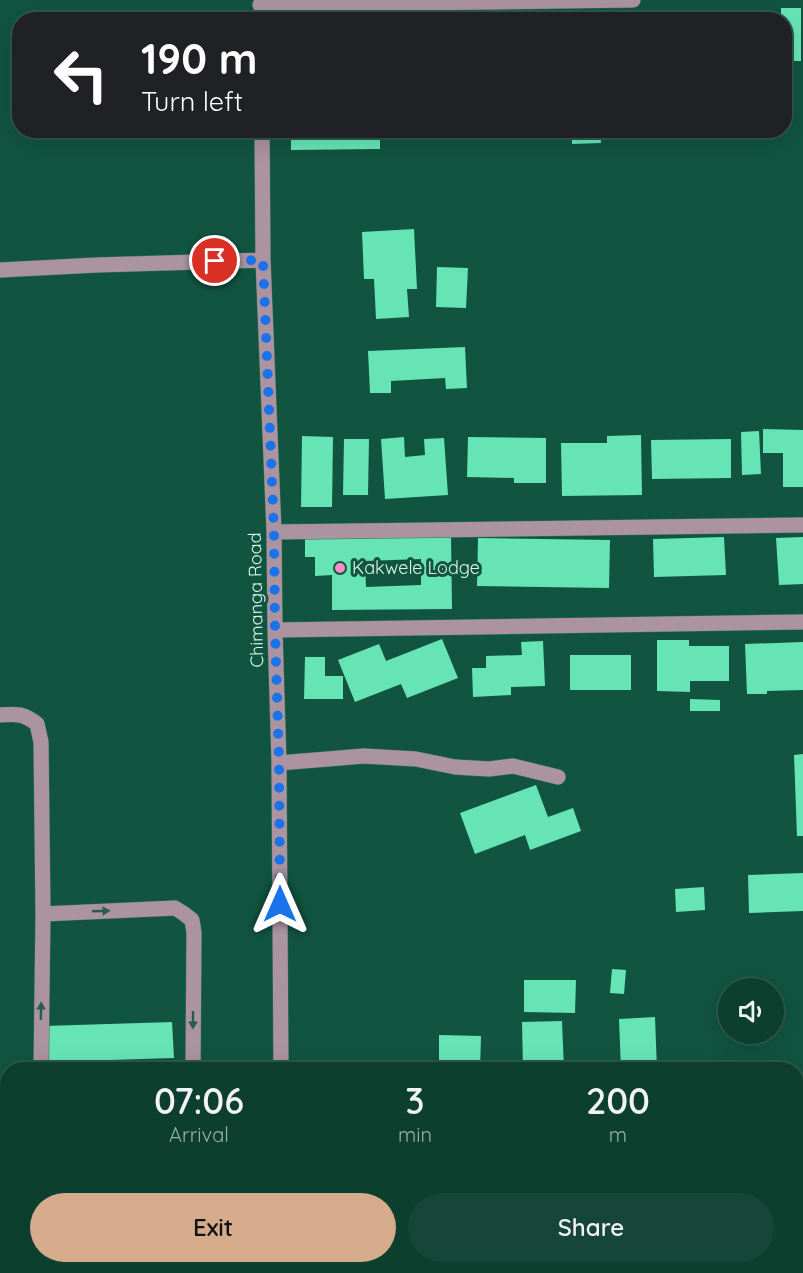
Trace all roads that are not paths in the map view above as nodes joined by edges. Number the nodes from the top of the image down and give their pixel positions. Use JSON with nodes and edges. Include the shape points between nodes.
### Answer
{"nodes":[{"id":1,"x":633,"y":0,"type":"edge"},
{"id":2,"x":260,"y":8,"type":"edge"},
{"id":3,"x":261,"y":138,"type":"edge"},
{"id":4,"x":263,"y":260,"type":"junction"},
{"id":5,"x":0,"y":270,"type":"edge"},
{"id":6,"x":803,"y":525,"type":"edge"},
{"id":7,"x":274,"y":532,"type":"junction"},
{"id":8,"x":803,"y":622,"type":"edge"},
{"id":9,"x":275,"y":630,"type":"junction"},
{"id":10,"x":0,"y":715,"type":"edge"},
{"id":11,"x":279,"y":762,"type":"junction"},
{"id":12,"x":558,"y":777,"type":"dead end"},
{"id":13,"x":43,"y":914,"type":"junction"},
{"id":14,"x":41,"y":1062,"type":"edge"},
{"id":15,"x":193,"y":1062,"type":"edge"},
{"id":16,"x":281,"y":1062,"type":"edge"}],
"edges":[{"from":1,"to":2,"type":"street"},
{"from":3,"to":4,"type":"street","name":"Chimanga Road"},
{"from":4,"to":5,"type":"street"},
{"from":4,"to":7,"type":"street","name":"Chimanga Road"},
{"from":6,"to":7,"type":"street"},
{"from":7,"to":9,"type":"street","name":"Chimanga Road"},
{"from":8,"to":9,"type":"street"},
{"from":9,"to":11,"type":"street","name":"Chimanga Road"},
{"from":10,"to":13,"type":"street","via":[[28,717],[37,724],[41,742]]},
{"from":11,"to":12,"type":"street","via":[[364,756],[489,769],[513,766]]},
{"from":11,"to":16,"type":"street","name":"Chimanga Road"},
{"from":14,"to":13,"type":"street","one_way":true},
{"from":13,"to":15,"type":"street","one_way":true,"via":[[174,908],[192,920]]}]}
